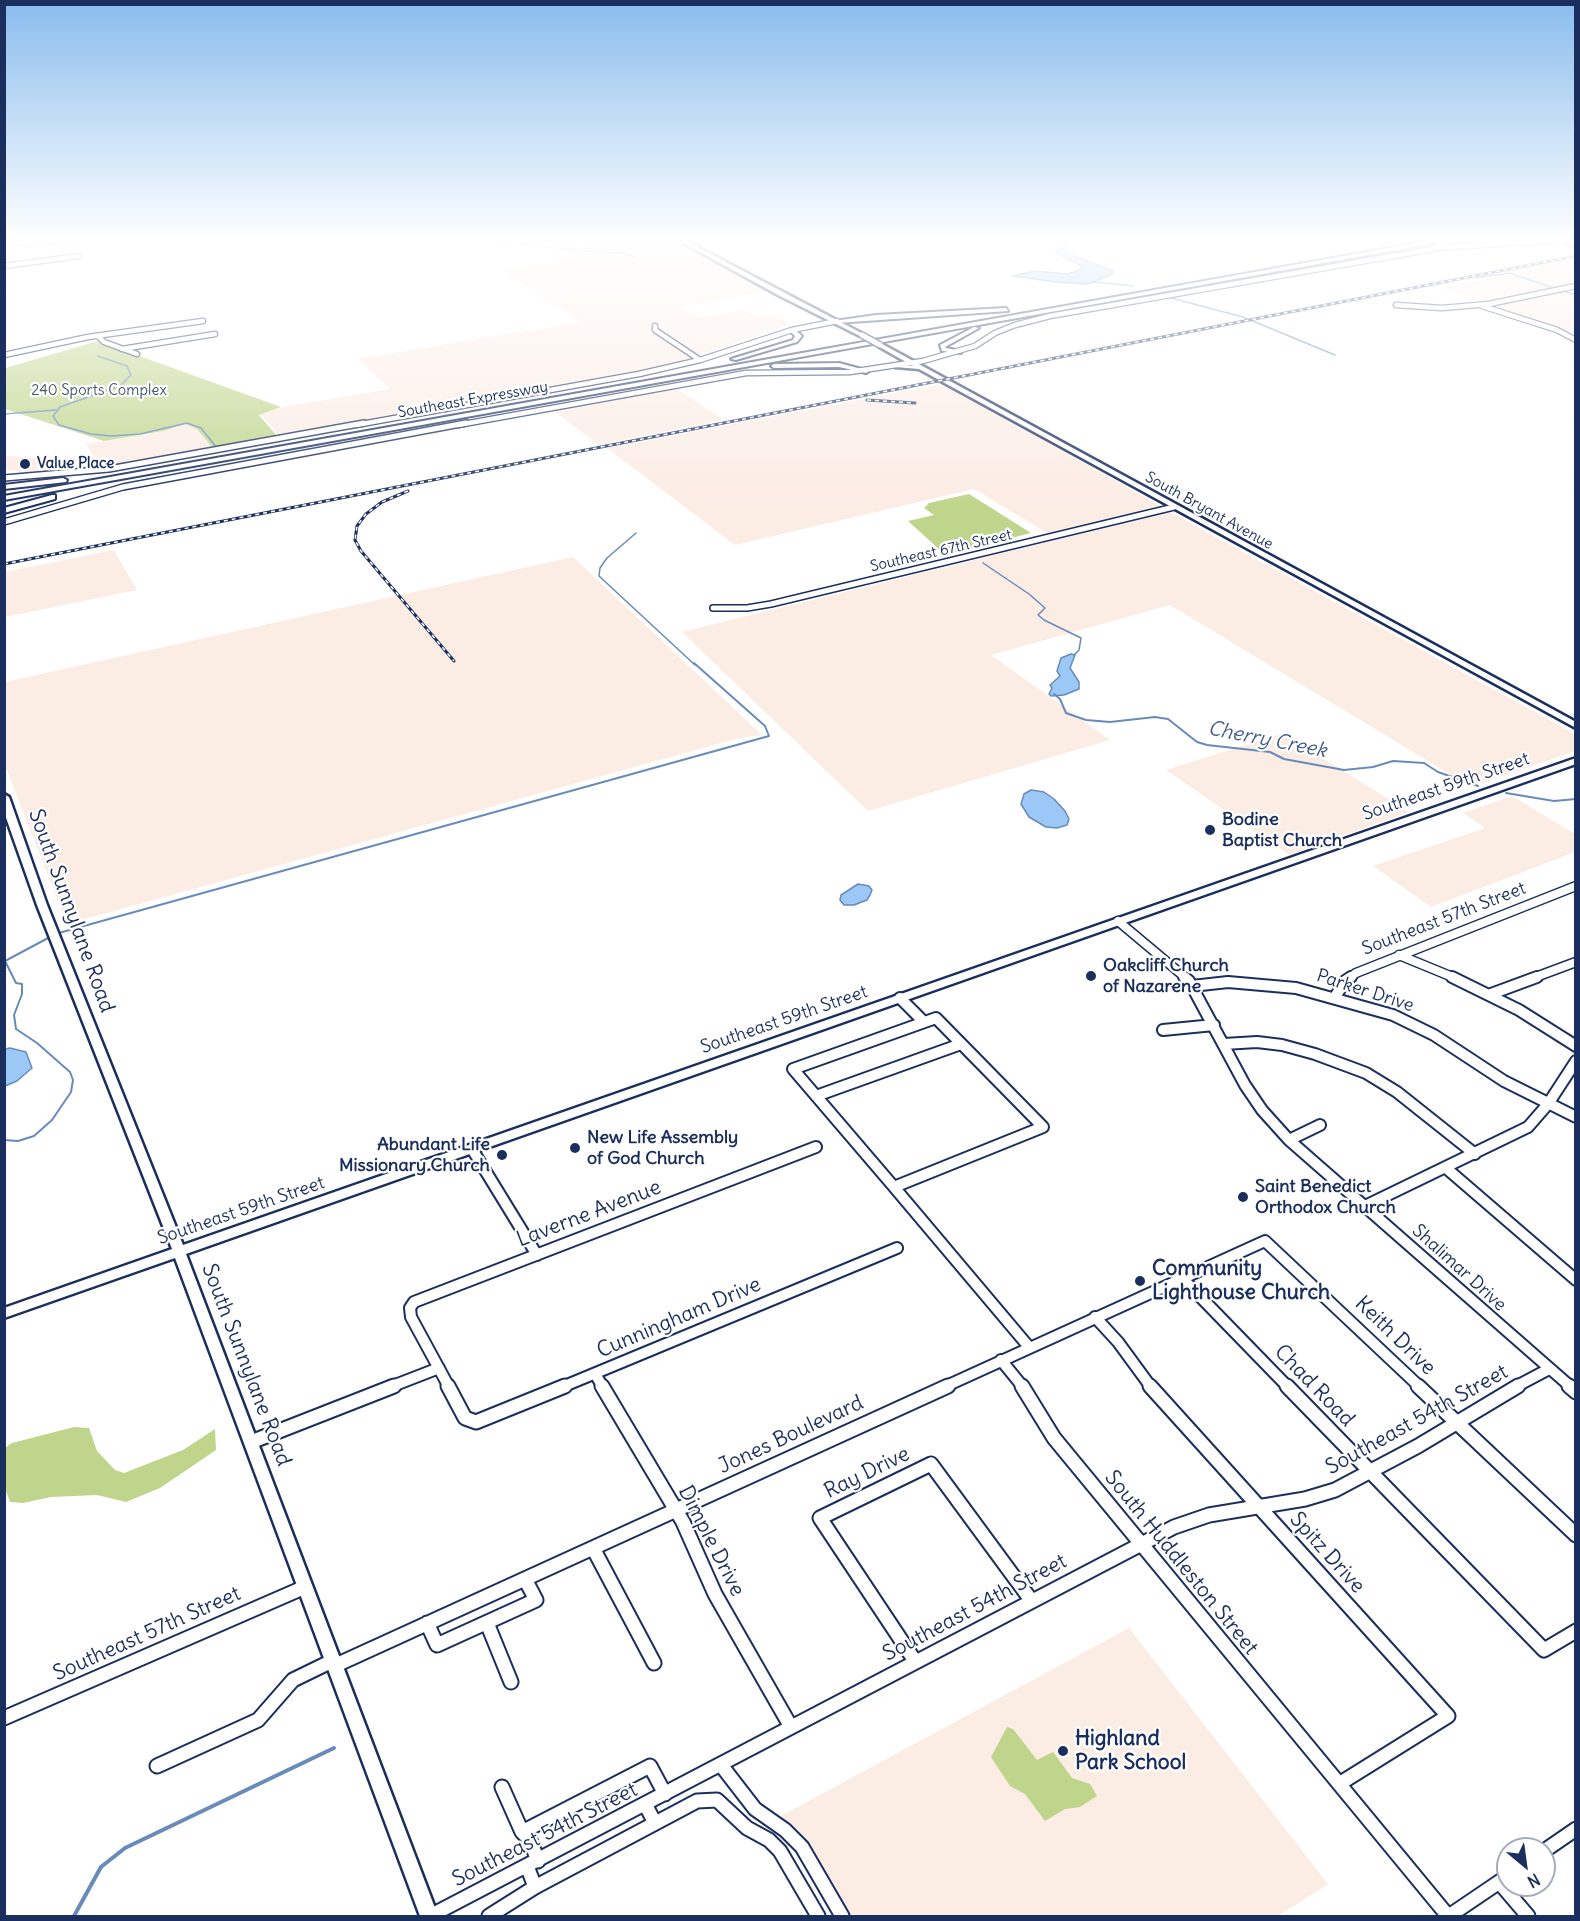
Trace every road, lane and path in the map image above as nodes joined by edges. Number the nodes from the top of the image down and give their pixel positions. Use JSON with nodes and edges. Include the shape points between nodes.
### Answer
{"nodes":[{"id":1,"x":141,"y":330,"type":"edge"},
{"id":2,"x":202,"y":330,"type":"edge"},
{"id":3,"x":656,"y":330,"type":"edge"},
{"id":4,"x":792,"y":330,"type":"joint"},
{"id":5,"x":852,"y":330,"type":"edge"},
{"id":6,"x":918,"y":330,"type":"edge"},
{"id":7,"x":937,"y":330,"type":"edge"},
{"id":8,"x":974,"y":330,"type":"edge"},
{"id":9,"x":1003,"y":330,"type":"edge"},
{"id":10,"x":1556,"y":330,"type":"edge"},
{"id":11,"x":215,"y":334,"type":"dead end"},
{"id":12,"x":207,"y":335,"type":"junction"},
{"id":13,"x":96,"y":336,"type":"junction"},
{"id":14,"x":1575,"y":340,"type":"edge"},
{"id":15,"x":122,"y":349,"type":"junction"},
{"id":16,"x":960,"y":352,"type":"joint"},
{"id":17,"x":947,"y":353,"type":"junction"},
{"id":18,"x":137,"y":354,"type":"dead end"},
{"id":19,"x":4,"y":356,"type":"edge"},
{"id":20,"x":700,"y":360,"type":"junction"},
{"id":21,"x":914,"y":363,"type":"junction"},
{"id":22,"x":897,"y":366,"type":"junction"},
{"id":23,"x":851,"y":369,"type":"junction"},
{"id":24,"x":927,"y":370,"type":"junction"},
{"id":25,"x":866,"y":371,"type":"joint"},
{"id":26,"x":677,"y":377,"type":"junction"},
{"id":27,"x":637,"y":380,"type":"junction"},
{"id":28,"x":205,"y":462,"type":"junction"},
{"id":29,"x":132,"y":471,"type":"junction"},
{"id":30,"x":4,"y":478,"type":"edge"},
{"id":31,"x":4,"y":487,"type":"edge"},
{"id":32,"x":4,"y":494,"type":"edge"},
{"id":33,"x":4,"y":498,"type":"edge"},
{"id":34,"x":1174,"y":507,"type":"junction"},
{"id":35,"x":4,"y":511,"type":"edge"},
{"id":36,"x":4,"y":522,"type":"edge"},
{"id":37,"x":713,"y":608,"type":"dead end"},
{"id":38,"x":1575,"y":726,"type":"edge"},
{"id":39,"x":1575,"y":761,"type":"edge"},
{"id":40,"x":4,"y":797,"type":"edge"},
{"id":41,"x":1575,"y":886,"type":"edge"},
{"id":42,"x":1118,"y":921,"type":"junction"},
{"id":43,"x":1399,"y":955,"type":"junction"},
{"id":44,"x":1575,"y":962,"type":"edge"},
{"id":45,"x":1192,"y":986,"type":"junction"},
{"id":46,"x":1491,"y":994,"type":"junction"},
{"id":47,"x":1335,"y":997,"type":"junction"},
{"id":48,"x":900,"y":998,"type":"junction"},
{"id":49,"x":924,"y":1022,"type":"junction"},
{"id":50,"x":1214,"y":1025,"type":"junction"},
{"id":51,"x":1163,"y":1030,"type":"dead end"},
{"id":52,"x":961,"y":1044,"type":"junction"},
{"id":53,"x":1224,"y":1044,"type":"junction"},
{"id":54,"x":1575,"y":1046,"type":"edge"},
{"id":55,"x":1575,"y":1061,"type":"edge"},
{"id":56,"x":816,"y":1096,"type":"junction"},
{"id":57,"x":1548,"y":1104,"type":"junction"},
{"id":58,"x":1575,"y":1117,"type":"edge"},
{"id":59,"x":1320,"y":1125,"type":"dead end"},
{"id":60,"x":1288,"y":1140,"type":"junction"},
{"id":61,"x":816,"y":1147,"type":"dead end"},
{"id":62,"x":472,"y":1149,"type":"junction"},
{"id":63,"x":1475,"y":1154,"type":"junction"},
{"id":64,"x":1446,"y":1168,"type":"junction"},
{"id":65,"x":894,"y":1187,"type":"junction"},
{"id":66,"x":1365,"y":1206,"type":"junction"},
{"id":67,"x":1265,"y":1240,"type":"joint"},
{"id":68,"x":897,"y":1248,"type":"dead end"},
{"id":69,"x":179,"y":1252,"type":"junction"},
{"id":70,"x":537,"y":1255,"type":"junction"},
{"id":71,"x":1182,"y":1278,"type":"junction"},
{"id":72,"x":1575,"y":1280,"type":"edge"},
{"id":73,"x":4,"y":1313,"type":"edge"},
{"id":74,"x":1095,"y":1317,"type":"junction"},
{"id":75,"x":1029,"y":1347,"type":"junction"},
{"id":76,"x":1001,"y":1360,"type":"junction"},
{"id":77,"x":439,"y":1368,"type":"junction"},
{"id":78,"x":1549,"y":1369,"type":"junction"},
{"id":79,"x":595,"y":1374,"type":"junction"},
{"id":80,"x":1575,"y":1392,"type":"edge"},
{"id":81,"x":1456,"y":1422,"type":"junction"},
{"id":82,"x":250,"y":1442,"type":"junction"},
{"id":83,"x":1370,"y":1472,"type":"junction"},
{"id":84,"x":1258,"y":1506,"type":"junction"},
{"id":85,"x":675,"y":1509,"type":"junction"},
{"id":86,"x":1575,"y":1535,"type":"edge"},
{"id":87,"x":1141,"y":1544,"type":"junction"},
{"id":88,"x":593,"y":1548,"type":"junction"},
{"id":89,"x":525,"y":1579,"type":"junction"},
{"id":90,"x":304,"y":1587,"type":"junction"},
{"id":91,"x":1031,"y":1600,"type":"junction"},
{"id":92,"x":427,"y":1623,"type":"junction"},
{"id":93,"x":487,"y":1623,"type":"junction"},
{"id":94,"x":1575,"y":1631,"type":"edge"},
{"id":95,"x":1544,"y":1650,"type":"joint"},
{"id":96,"x":915,"y":1661,"type":"junction"},
{"id":97,"x":333,"y":1663,"type":"junction"},
{"id":98,"x":654,"y":1663,"type":"dead end"},
{"id":99,"x":511,"y":1682,"type":"dead end"},
{"id":100,"x":4,"y":1718,"type":"edge"},
{"id":101,"x":791,"y":1727,"type":"junction"},
{"id":102,"x":157,"y":1766,"type":"dead end"},
{"id":103,"x":721,"y":1766,"type":"junction"},
{"id":104,"x":1339,"y":1784,"type":"junction"},
{"id":105,"x":502,"y":1787,"type":"dead end"},
{"id":106,"x":665,"y":1794,"type":"junction"},
{"id":107,"x":645,"y":1804,"type":"junction"},
{"id":108,"x":655,"y":1823,"type":"junction"},
{"id":109,"x":1575,"y":1829,"type":"edge"},
{"id":110,"x":522,"y":1832,"type":"junction"},
{"id":111,"x":1556,"y":1842,"type":"edge"},
{"id":112,"x":532,"y":1863,"type":"junction"},
{"id":113,"x":1496,"y":1884,"type":"edge"},
{"id":114,"x":535,"y":1887,"type":"junction"},
{"id":115,"x":1515,"y":1897,"type":"edge"},
{"id":116,"x":429,"y":1917,"type":"edge"},
{"id":117,"x":489,"y":1917,"type":"edge"},
{"id":118,"x":818,"y":1917,"type":"edge"},
{"id":119,"x":842,"y":1917,"type":"edge"},
{"id":120,"x":1449,"y":1917,"type":"edge"},
{"id":121,"x":1528,"y":1917,"type":"edge"}],
"edges":[{"from":1,"to":13,"type":"street"},
{"from":2,"to":12,"type":"street"},
{"from":3,"to":20,"type":"street"},
{"from":4,"to":20,"type":"street"},
{"from":4,"to":27,"type":"highway","via":[[799,335],[797,339],[770,350]]},
{"from":5,"to":21,"type":"main road","name":"South Bryant Avenue","bridge":true},
{"from":6,"to":27,"type":"highway","name":"Southeast Expressway"},
{"from":7,"to":26,"type":"highway","name":"Southeast Expressway"},
{"from":8,"to":17,"type":"highway","via":[[945,344],[942,347]]},
{"from":9,"to":16,"type":"street"},
{"from":10,"to":14,"type":"street"},
{"from":11,"to":12,"type":"street"},
{"from":12,"to":15,"type":"street"},
{"from":13,"to":15,"type":"street"},
{"from":13,"to":19,"type":"street"},
{"from":15,"to":18,"type":"street"},
{"from":16,"to":17,"type":"highway"},
{"from":17,"to":21,"type":"street"},
{"from":20,"to":30,"type":"street","via":[[116,468]]},
{"from":21,"to":22,"type":"street"},
{"from":21,"to":24,"type":"main road","name":"South Bryant Avenue"},
{"from":22,"to":24,"type":"main road"},
{"from":22,"to":25,"type":"street"},
{"from":23,"to":25,"type":"highway"},
{"from":23,"to":26,"type":"highway","via":[[777,366]]},
{"from":23,"to":36,"type":"street","via":[[746,374],[682,382],[123,487]]},
{"from":24,"to":34,"type":"main road","name":"South Bryant Avenue"},
{"from":26,"to":28,"type":"highway","name":"Southeast Expressway"},
{"from":27,"to":29,"type":"highway","name":"Southeast Expressway"},
{"from":28,"to":33,"type":"highway","name":"Southeast Expressway"},
{"from":28,"to":35,"type":"highway","via":[[81,489]]},
{"from":29,"to":31,"type":"highway"},
{"from":29,"to":32,"type":"highway","name":"Southeast Expressway"},
{"from":34,"to":37,"type":"street","name":"Southeast 67th Street","via":[[771,604]]},
{"from":34,"to":38,"type":"main road","name":"South Bryant Avenue"},
{"from":39,"to":42,"type":"main road","name":"Southeast 59th Street"},
{"from":40,"to":69,"type":"main road","name":"South Sunnylane Road","via":[[42,905]]},
{"from":41,"to":43,"type":"street","name":"Southeast 57th Street"},
{"from":42,"to":45,"type":"street","name":"Shalimar Drive"},
{"from":42,"to":48,"type":"main road","name":"Southeast 59th Street"},
{"from":43,"to":46,"type":"street"},
{"from":43,"to":47,"type":"street","name":"Southeast 57th Street","via":[[1350,976]]},
{"from":44,"to":46,"type":"street"},
{"from":45,"to":47,"type":"street","name":"Parker Drive","via":[[1261,984]]},
{"from":45,"to":50,"type":"street","name":"Shalimar Drive"},
{"from":46,"to":54,"type":"street"},
{"from":47,"to":57,"type":"street","name":"Parker Drive","via":[[1416,1025],[1492,1074]]},
{"from":48,"to":49,"type":"street"},
{"from":48,"to":62,"type":"main road","name":"Southeast 59th Street"},
{"from":49,"to":52,"type":"street","via":[[936,1018]]},
{"from":49,"to":56,"type":"street","via":[[793,1069]]},
{"from":50,"to":51,"type":"street"},
{"from":50,"to":53,"type":"street","name":"Shalimar Drive"},
{"from":52,"to":56,"type":"street"},
{"from":52,"to":65,"type":"street","via":[[1043,1127]]},
{"from":53,"to":60,"type":"street","name":"Shalimar Drive","via":[[1255,1100]]},
{"from":53,"to":63,"type":"street","via":[[1282,1045],[1366,1072]]},
{"from":55,"to":57,"type":"street"},
{"from":56,"to":65,"type":"street"},
{"from":57,"to":58,"type":"street","name":"Parker Drive"},
{"from":57,"to":63,"type":"street","via":[[1528,1127]]},
{"from":59,"to":60,"type":"street"},
{"from":60,"to":66,"type":"street","name":"Shalimar Drive"},
{"from":61,"to":70,"type":"street","name":"Laverne Avenue"},
{"from":62,"to":69,"type":"main road","name":"Southeast 59th Street"},
{"from":62,"to":70,"type":"street"},
{"from":63,"to":64,"type":"street"},
{"from":64,"to":66,"type":"street"},
{"from":64,"to":72,"type":"street"},
{"from":65,"to":75,"type":"street"},
{"from":66,"to":78,"type":"street","name":"Shalimar Drive"},
{"from":67,"to":71,"type":"street","name":"Jones Boulevard"},
{"from":67,"to":81,"type":"street","name":"Keith Drive"},
{"from":68,"to":79,"type":"street","name":"Cunningham Drive"},
{"from":69,"to":73,"type":"main road","name":"Southeast 59th Street"},
{"from":69,"to":82,"type":"main road","name":"South Sunnylane Road"},
{"from":70,"to":77,"type":"street","name":"Laverne Avenue","via":[[410,1306],[411,1317]]},
{"from":71,"to":74,"type":"street","name":"Jones Boulevard"},
{"from":71,"to":83,"type":"street","name":"Chad Road"},
{"from":74,"to":75,"type":"street","name":"Jones Boulevard"},
{"from":74,"to":84,"type":"street","name":"Spitz Drive","via":[[1143,1378]]},
{"from":75,"to":76,"type":"street","name":"Jones Boulevard"},
{"from":76,"to":85,"type":"street","name":"Jones Boulevard"},
{"from":76,"to":87,"type":"street","name":"South Huddleston Street","via":[[1023,1387],[1046,1428]]},
{"from":77,"to":79,"type":"street","name":"Cunningham Drive","via":[[465,1418],[476,1422]]},
{"from":77,"to":82,"type":"street"},
{"from":78,"to":80,"type":"street","name":"Shalimar Drive"},
{"from":78,"to":81,"type":"street","name":"Southeast 54th Street"},
{"from":79,"to":85,"type":"street","name":"Dimple Drive"},
{"from":81,"to":83,"type":"street","name":"Southeast 54th Street"},
{"from":81,"to":86,"type":"street","name":"Keith Drive"},
{"from":82,"to":90,"type":"main road","name":"South Sunnylane Road"},
{"from":83,"to":84,"type":"street","name":"Southeast 54th Street","via":[[1317,1496]]},
{"from":83,"to":95,"type":"street","name":"Chad Road"},
{"from":84,"to":87,"type":"street","name":"Southeast 54th Street","via":[[1197,1518]]},
{"from":84,"to":104,"type":"street","name":"Spitz Drive","via":[[1448,1716]]},
{"from":85,"to":88,"type":"street","name":"Jones Boulevard"},
{"from":85,"to":101,"type":"street","name":"Dimple Drive","via":[[715,1594]]},
{"from":87,"to":91,"type":"street","name":"Southeast 54th Street"},
{"from":87,"to":104,"type":"street","name":"South Huddleston Street"},
{"from":88,"to":89,"type":"street","name":"Jones Boulevard"},
{"from":88,"to":98,"type":"street"},
{"from":89,"to":92,"type":"street","name":"Jones Boulevard"},
{"from":89,"to":93,"type":"street","via":[[536,1600]]},
{"from":90,"to":97,"type":"main road","name":"South Sunnylane Road"},
{"from":90,"to":100,"type":"street","name":"Southeast 57th Street"},
{"from":91,"to":96,"type":"street","name":"Southeast 54th Street"},
{"from":91,"to":96,"type":"street","name":"Ray Drive","via":[[931,1464],[820,1518]]},
{"from":92,"to":93,"type":"street","via":[[437,1646]]},
{"from":92,"to":97,"type":"street","name":"Jones Boulevard"},
{"from":93,"to":99,"type":"street"},
{"from":94,"to":95,"type":"street"},
{"from":96,"to":101,"type":"street","name":"Southeast 54th Street"},
{"from":97,"to":102,"type":"street","name":"Jones Boulevard","via":[[293,1680],[258,1720]]},
{"from":97,"to":116,"type":"main road","name":"South Sunnylane Road"},
{"from":101,"to":103,"type":"street","name":"Southeast 54th Street"},
{"from":103,"to":106,"type":"street","name":"Southeast 54th Street"},
{"from":103,"to":119,"type":"street","via":[[755,1809],[802,1847]]},
{"from":104,"to":120,"type":"street","name":"South Huddleston Street"},
{"from":105,"to":110,"type":"street"},
{"from":106,"to":107,"type":"street","name":"Southeast 54th Street"},
{"from":106,"to":110,"type":"street","via":[[650,1766]]},
{"from":107,"to":108,"type":"street"},
{"from":107,"to":112,"type":"street","name":"Southeast 54th Street"},
{"from":108,"to":114,"type":"street"},
{"from":108,"to":118,"type":"street","via":[[697,1801],[717,1800],[780,1851]]},
{"from":109,"to":111,"type":"street"},
{"from":110,"to":112,"type":"street","via":[[530,1840]]},
{"from":112,"to":114,"type":"street"},
{"from":112,"to":116,"type":"street","name":"Southeast 54th Street"},
{"from":113,"to":120,"type":"street"},
{"from":114,"to":117,"type":"street"},
{"from":115,"to":121,"type":"street"}]}
